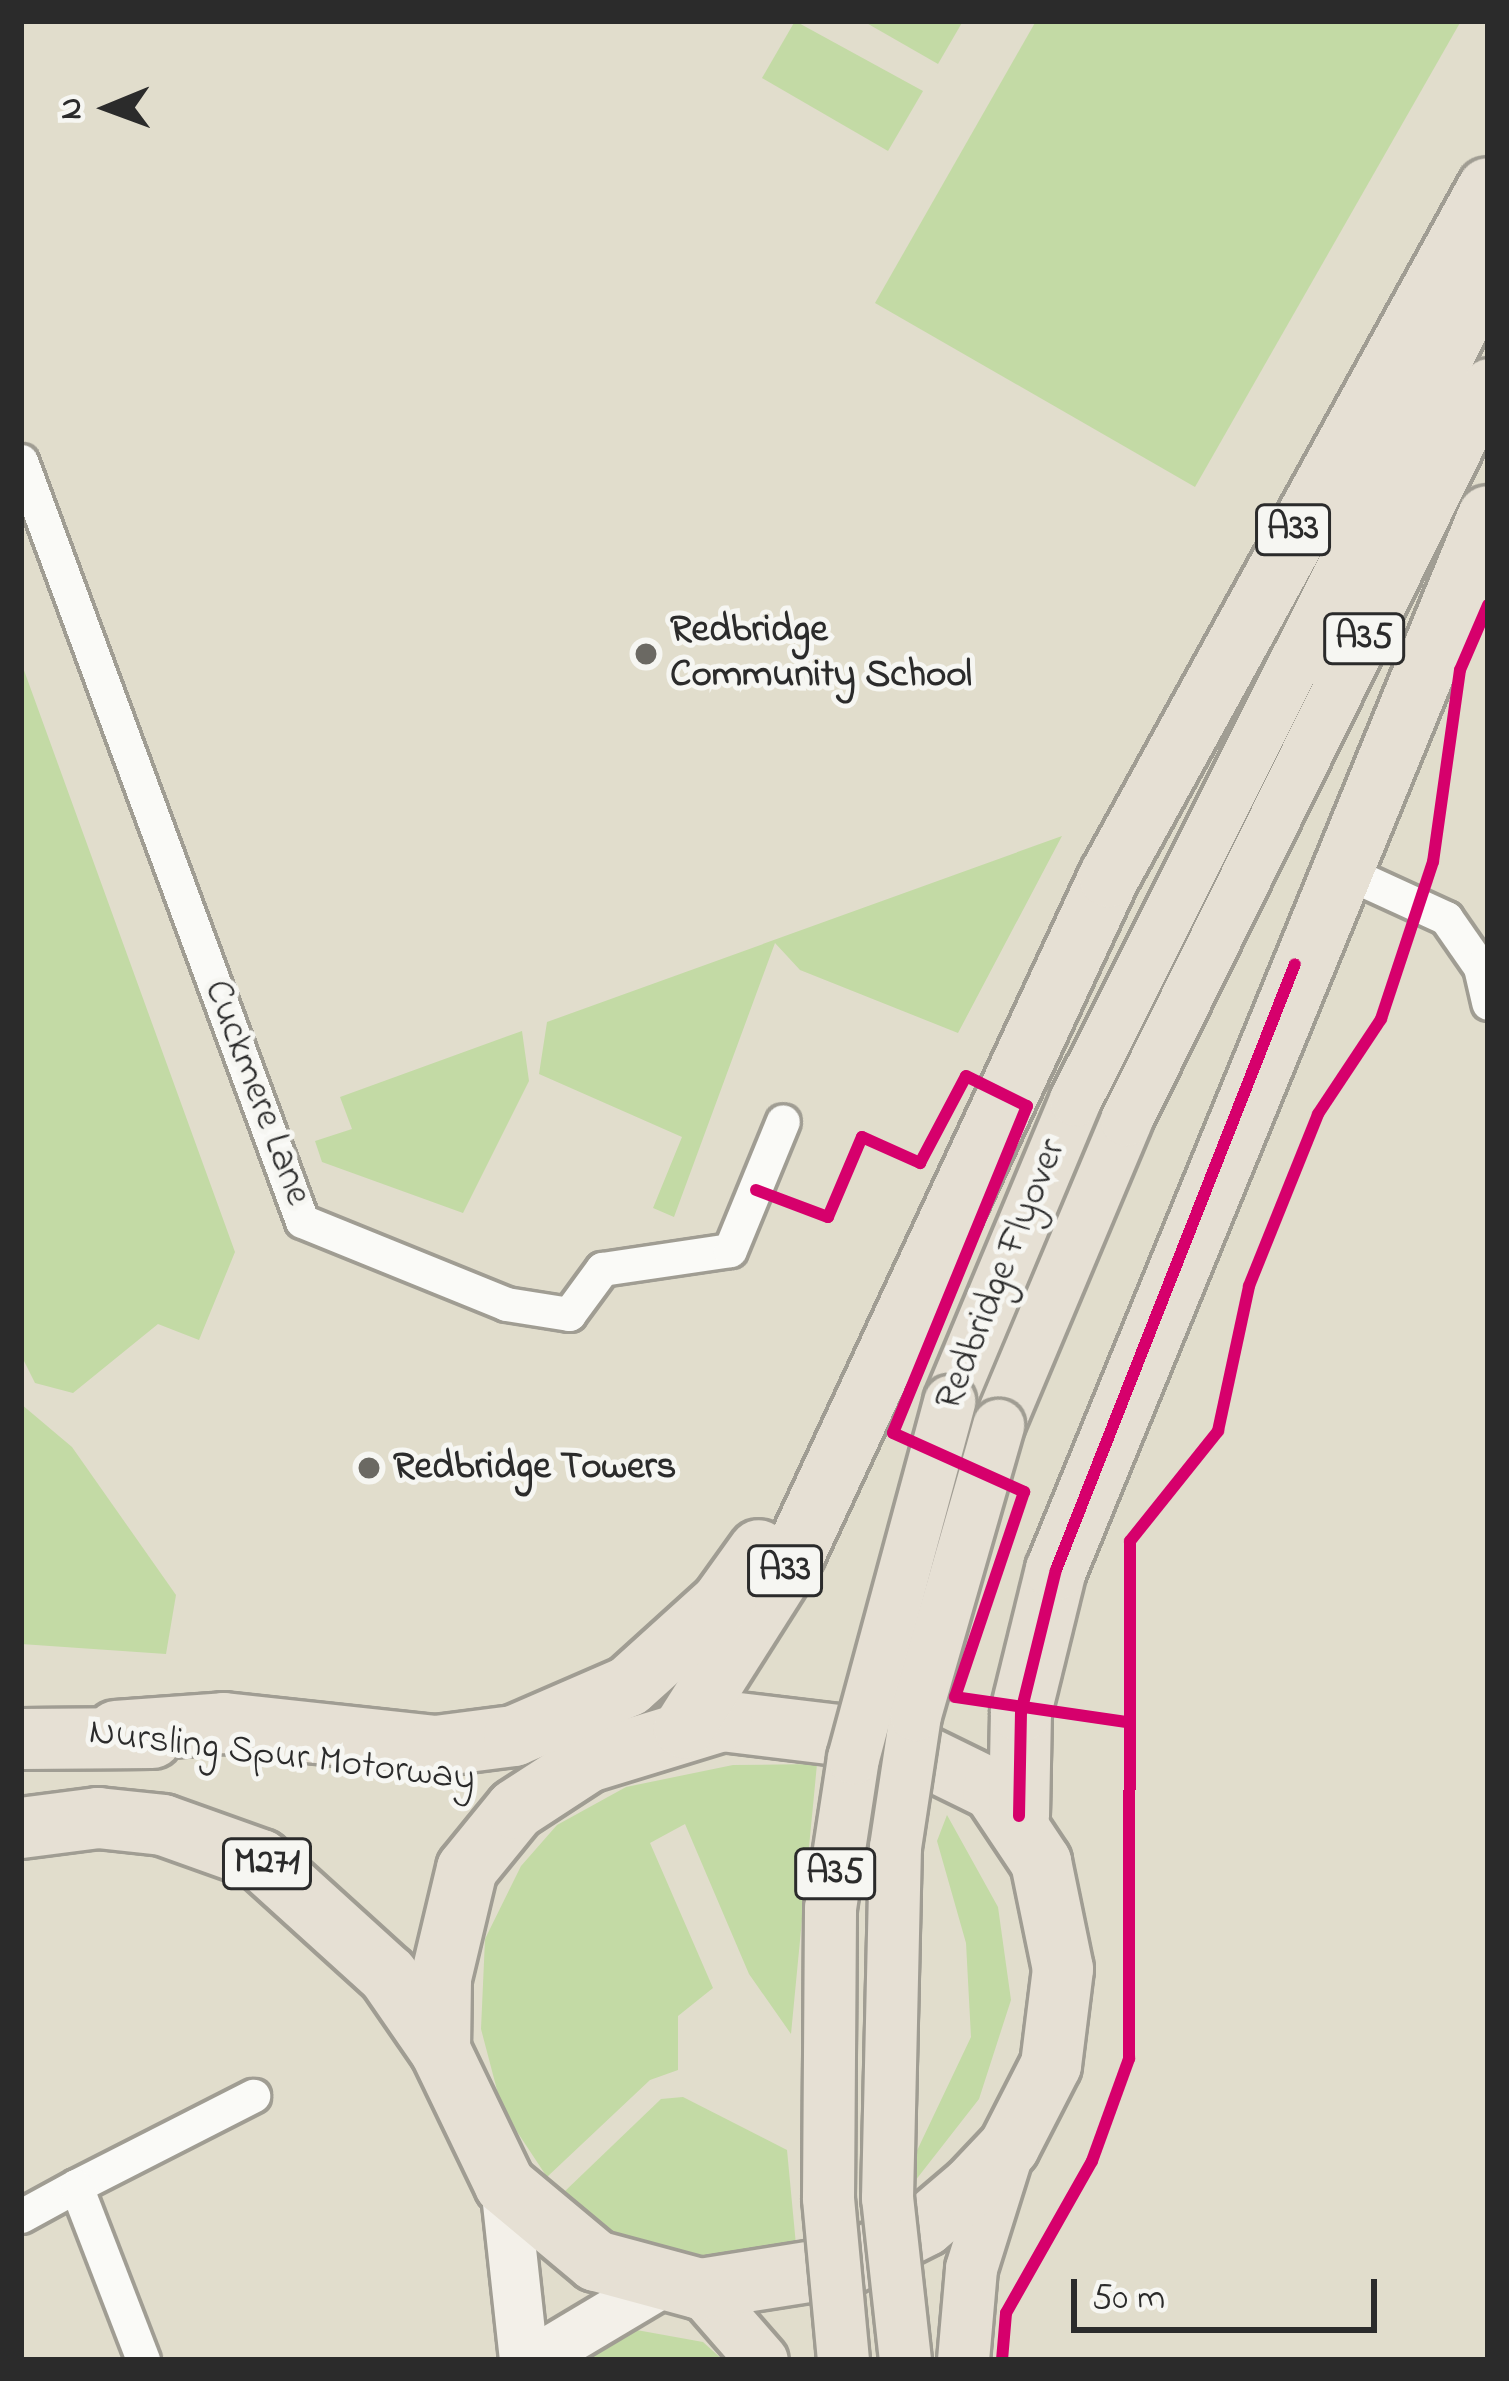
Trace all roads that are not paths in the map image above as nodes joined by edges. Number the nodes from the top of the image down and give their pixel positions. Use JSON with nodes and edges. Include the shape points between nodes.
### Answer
{"nodes":[{"id":1,"x":1488,"y":188,"type":"edge"},
{"id":2,"x":1488,"y":276,"type":"edge"},
{"id":3,"x":1488,"y":384,"type":"edge"},
{"id":4,"x":21,"y":460,"type":"edge"},
{"id":5,"x":1488,"y":516,"type":"edge"},
{"id":6,"x":1337,"y":868,"type":"junction"},
{"id":7,"x":1488,"y":1003,"type":"edge"},
{"id":8,"x":783,"y":1121,"type":"dead end"},
{"id":9,"x":860,"y":1401,"type":"junction"},
{"id":10,"x":685,"y":1728,"type":"junction"},
{"id":11,"x":116,"y":1731,"type":"junction"},
{"id":12,"x":21,"y":1739,"type":"edge"},
{"id":13,"x":544,"y":1784,"type":"junction"},
{"id":14,"x":1019,"y":1816,"type":"junction"},
{"id":15,"x":21,"y":1828,"type":"edge"},
{"id":16,"x":440,"y":2050,"type":"junction"},
{"id":17,"x":253,"y":2096,"type":"dead end"},
{"id":18,"x":1009,"y":2147,"type":"junction"},
{"id":19,"x":505,"y":2185,"type":"junction"},
{"id":20,"x":76,"y":2186,"type":"junction"},
{"id":21,"x":21,"y":2216,"type":"edge"},
{"id":22,"x":680,"y":2287,"type":"junction"},
{"id":23,"x":143,"y":2360,"type":"edge"},
{"id":24,"x":524,"y":2360,"type":"edge"},
{"id":25,"x":534,"y":2360,"type":"edge"},
{"id":26,"x":762,"y":2360,"type":"edge"},
{"id":27,"x":843,"y":2360,"type":"edge"},
{"id":28,"x":905,"y":2360,"type":"edge"},
{"id":29,"x":963,"y":2360,"type":"edge"}],
"edges":[{"from":1,"to":9,"type":"highway","number":"A33","via":[[1108,877]]},
{"from":2,"to":27,"type":"main road","name":"Redbridge Flyover","number":"A35","bridge":true,"via":[[1075,1100],[949,1401],[853,1758],[830,1908],[828,2198]]},
{"from":3,"to":28,"type":"main road","name":"Redbridge Flyover","number":"A35","bridge":true,"via":[[1126,1120],[998,1425],[915,1714],[895,1847],[887,2198]]},
{"from":4,"to":8,"type":"street","name":"Cuckmere Lane","via":[[302,1221],[506,1304],[569,1314],[602,1268],[730,1250]]},
{"from":5,"to":6,"type":"highway"},
{"from":6,"to":7,"type":"street","via":[[1446,918],[1480,967]]},
{"from":6,"to":14,"type":"highway","via":[[1055,1570],[1021,1712]]},
{"from":9,"to":10,"type":"highway","number":"A33","via":[[795,1553]]},
{"from":9,"to":11,"type":"highway","via":[[721,1603],[629,1686],[573,1717],[436,1746],[224,1723]]},
{"from":10,"to":13,"type":"highway"},
{"from":10,"to":14,"type":"highway","via":[[756,1720],[895,1742],[966,1773]]},
{"from":11,"to":12,"type":"highway","name":"Nursling Spur Motorway"},
{"from":11,"to":13,"type":"highway","name":"Nursling Spur Motorway","via":[[390,1777]]},
{"from":13,"to":16,"type":"highway","via":[[490,1837],[454,1900]]},
{"from":14,"to":18,"type":"highway","via":[[1058,1913],[1063,1969],[1051,2065]]},
{"from":15,"to":16,"type":"highway","number":"M271","via":[[98,1818],[163,1825],[261,1860],[388,1975]]},
{"from":16,"to":19,"type":"highway"},
{"from":17,"to":20,"type":"street"},
{"from":18,"to":22,"type":"highway","via":[[925,2227],[884,2249],[793,2282]]},
{"from":18,"to":29,"type":"main road","via":[[971,2268]]},
{"from":19,"to":22,"type":"highway","via":[[564,2241]]},
{"from":19,"to":24,"type":"street"},
{"from":20,"to":21,"type":"street"},
{"from":20,"to":23,"type":"street"},
{"from":22,"to":25,"type":"street"},
{"from":22,"to":26,"type":"main road"}]}
